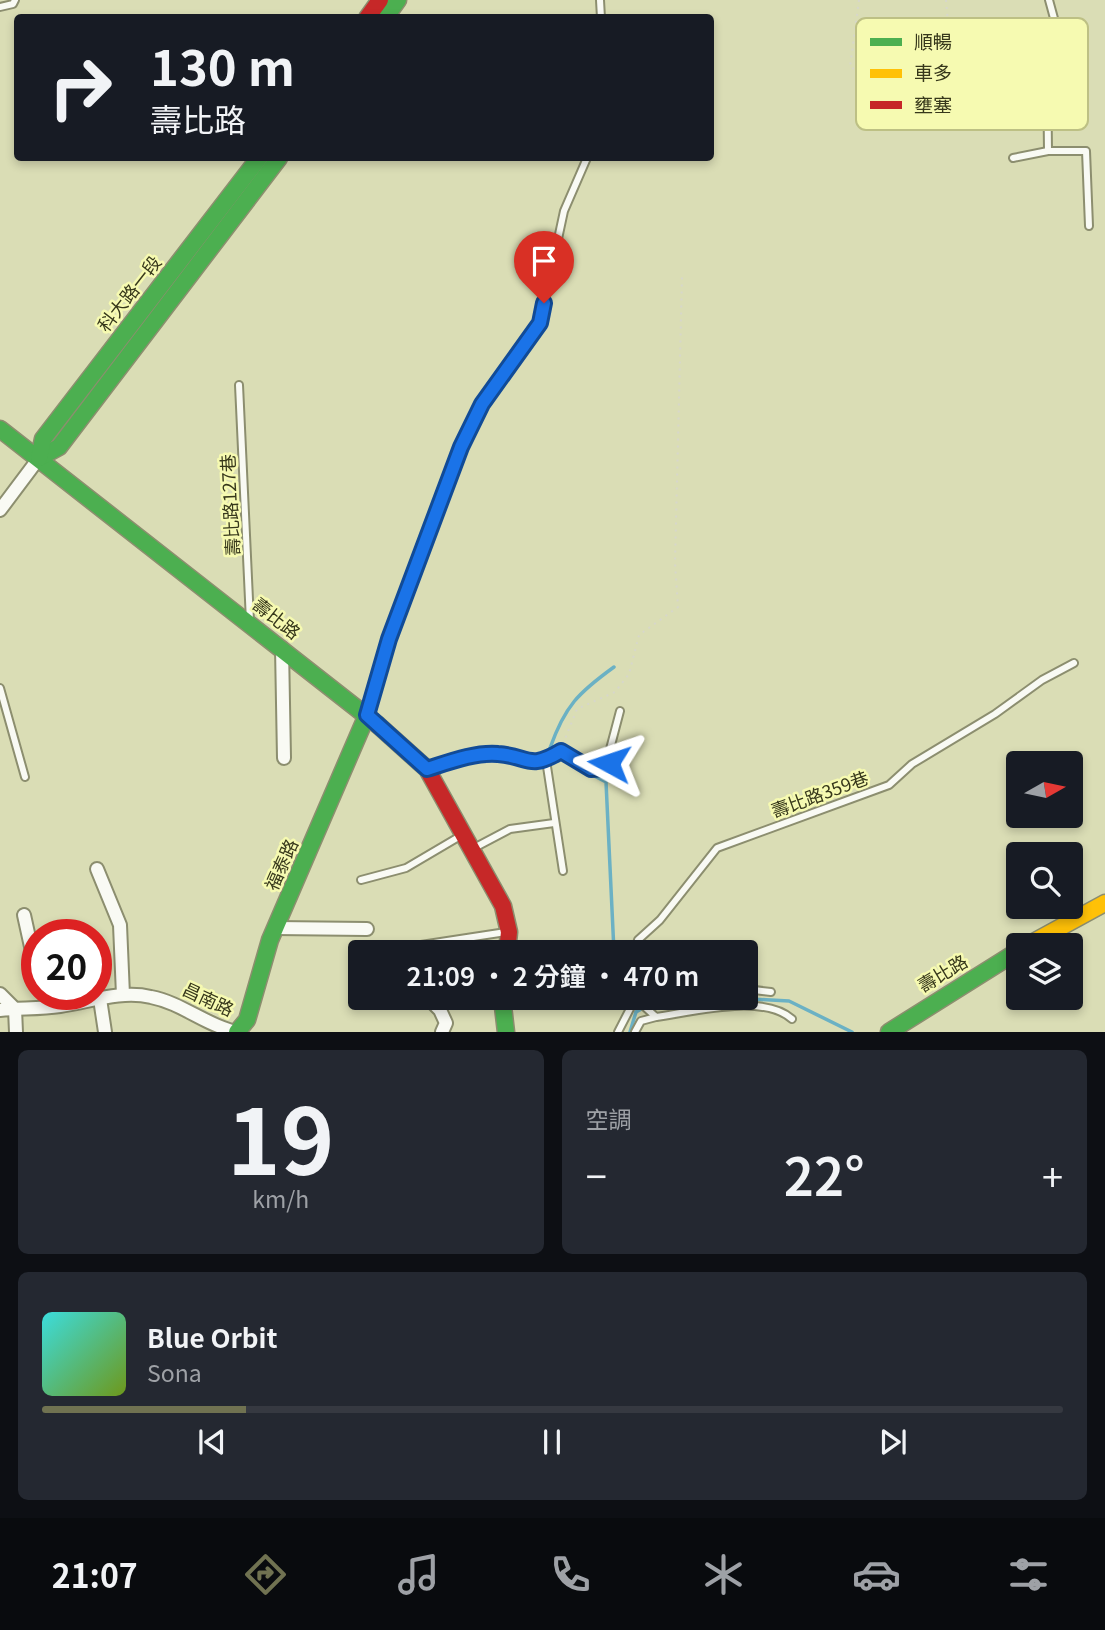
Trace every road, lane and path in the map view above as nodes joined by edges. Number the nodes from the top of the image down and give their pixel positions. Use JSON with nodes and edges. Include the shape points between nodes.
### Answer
{"nodes":[{"id":1,"x":15,"y":0,"type":"edge"},
{"id":2,"x":859,"y":0,"type":"edge"},
{"id":3,"x":946,"y":0,"type":"edge"},
{"id":4,"x":1049,"y":0,"type":"edge"},
{"id":5,"x":0,"y":7,"type":"edge"},
{"id":6,"x":857,"y":18,"type":"edge"},
{"id":7,"x":948,"y":18,"type":"edge"},
{"id":8,"x":1054,"y":18,"type":"edge"},
{"id":9,"x":856,"y":22,"type":"edge"},
{"id":10,"x":856,"y":70,"type":"edge"},
{"id":11,"x":1048,"y":130,"type":"edge"},
{"id":12,"x":1048,"y":151,"type":"junction"},
{"id":13,"x":1013,"y":158,"type":"dead end"},
{"id":14,"x":257,"y":161,"type":"edge"},
{"id":15,"x":277,"y":161,"type":"edge"},
{"id":16,"x":586,"y":161,"type":"edge"},
{"id":17,"x":1089,"y":226,"type":"dead end"},
{"id":18,"x":682,"y":277,"type":"dead end"},
{"id":19,"x":239,"y":385,"type":"dead end"},
{"id":20,"x":0,"y":429,"type":"edge"},
{"id":21,"x":38,"y":458,"type":"junction"},
{"id":22,"x":0,"y":510,"type":"edge"},
{"id":23,"x":250,"y":623,"type":"junction"},
{"id":24,"x":282,"y":648,"type":"junction"},
{"id":25,"x":1074,"y":663,"type":"dead end"},
{"id":26,"x":0,"y":688,"type":"edge"},
{"id":27,"x":620,"y":711,"type":"dead end"},
{"id":28,"x":367,"y":715,"type":"junction"},
{"id":29,"x":561,"y":751,"type":"junction"},
{"id":30,"x":284,"y":758,"type":"dead end"},
{"id":31,"x":546,"y":760,"type":"junction"},
{"id":32,"x":427,"y":769,"type":"junction"},
{"id":33,"x":25,"y":777,"type":"dead end"},
{"id":34,"x":554,"y":823,"type":"junction"},
{"id":35,"x":466,"y":842,"type":"junction"},
{"id":36,"x":97,"y":869,"type":"dead end"},
{"id":37,"x":563,"y":871,"type":"dead end"},
{"id":38,"x":360,"y":880,"type":"dead end"},
{"id":39,"x":1105,"y":903,"type":"edge"},
{"id":40,"x":24,"y":915,"type":"dead end"},
{"id":41,"x":25,"y":919,"type":"edge"},
{"id":42,"x":275,"y":928,"type":"junction"},
{"id":43,"x":368,"y":929,"type":"dead end"},
{"id":44,"x":509,"y":932,"type":"junction"},
{"id":45,"x":1050,"y":933,"type":"edge"},
{"id":46,"x":455,"y":940,"type":"edge"},
{"id":47,"x":508,"y":940,"type":"edge"},
{"id":48,"x":638,"y":940,"type":"edge"},
{"id":49,"x":1006,"y":958,"type":"edge"},
{"id":50,"x":758,"y":990,"type":"edge"},
{"id":51,"x":771,"y":992,"type":"dead end"},
{"id":52,"x":0,"y":994,"type":"edge"},
{"id":53,"x":123,"y":995,"type":"junction"},
{"id":54,"x":112,"y":997,"type":"edge"},
{"id":55,"x":15,"y":1009,"type":"junction"},
{"id":56,"x":21,"y":1009,"type":"edge"},
{"id":57,"x":0,"y":1010,"type":"edge"},
{"id":58,"x":102,"y":1010,"type":"edge"},
{"id":59,"x":440,"y":1010,"type":"edge"},
{"id":60,"x":503,"y":1010,"type":"edge"},
{"id":61,"x":630,"y":1010,"type":"edge"},
{"id":62,"x":645,"y":1010,"type":"edge"},
{"id":63,"x":656,"y":1017,"type":"junction"},
{"id":64,"x":792,"y":1019,"type":"dead end"},
{"id":65,"x":16,"y":1031,"type":"edge"},
{"id":66,"x":106,"y":1031,"type":"edge"},
{"id":67,"x":236,"y":1031,"type":"edge"},
{"id":68,"x":442,"y":1031,"type":"edge"},
{"id":69,"x":506,"y":1031,"type":"edge"},
{"id":70,"x":618,"y":1031,"type":"edge"},
{"id":71,"x":635,"y":1031,"type":"edge"},
{"id":72,"x":889,"y":1031,"type":"edge"}],
"edges":[{"from":1,"to":5,"type":"lane"},
{"from":2,"to":6,"type":"path"},
{"from":3,"to":7,"type":"path"},
{"from":4,"to":8,"type":"lane"},
{"from":9,"to":10,"type":"path","via":[[850,67]]},
{"from":11,"to":12,"type":"lane"},
{"from":12,"to":13,"type":"lane"},
{"from":12,"to":17,"type":"lane","via":[[1086,151]]},
{"from":14,"to":21,"type":"street","name":"科大路一段","via":[[43,439]]},
{"from":15,"to":21,"type":"street","via":[[59,447]]},
{"from":16,"to":28,"type":"lane","via":[[564,211],[540,323],[482,404],[461,447],[389,639]]},
{"from":18,"to":29,"type":"path","via":[[675,563],[678,607],[639,635],[629,674],[615,692],[577,709]]},
{"from":19,"to":23,"type":"lane","name":"壽比路127巷"},
{"from":20,"to":21,"type":"street","name":"壽比路"},
{"from":21,"to":22,"type":"street"},
{"from":21,"to":23,"type":"street","name":"壽比路"},
{"from":23,"to":24,"type":"street","name":"壽比路"},
{"from":24,"to":28,"type":"street","name":"壽比路"},
{"from":24,"to":30,"type":"street"},
{"from":25,"to":48,"type":"lane","name":"壽比路359巷","via":[[912,764],[889,785],[718,848]]},
{"from":26,"to":33,"type":"lane"},
{"from":27,"to":29,"type":"lane","via":[[605,768],[591,769]]},
{"from":28,"to":32,"type":"street","name":"壽比路"},
{"from":28,"to":42,"type":"street","name":"福泰路"},
{"from":29,"to":31,"type":"lane"},
{"from":31,"to":32,"type":"lane","via":[[535,763],[497,753]]},
{"from":31,"to":34,"type":"lane"},
{"from":32,"to":35,"type":"street","name":"壽比路"},
{"from":34,"to":35,"type":"lane"},
{"from":34,"to":37,"type":"lane"},
{"from":35,"to":38,"type":"lane","via":[[406,868]]},
{"from":35,"to":44,"type":"street","name":"壽比路","via":[[503,906]]},
{"from":36,"to":53,"type":"street","via":[[120,925]]},
{"from":39,"to":45,"type":"street"},
{"from":40,"to":41,"type":"street"},
{"from":42,"to":43,"type":"street"},
{"from":42,"to":67,"type":"street","name":"福泰路","via":[[247,1020]]},
{"from":44,"to":46,"type":"lane"},
{"from":44,"to":47,"type":"street","name":"壽比路"},
{"from":49,"to":72,"type":"street","name":"壽比路"},
{"from":50,"to":51,"type":"lane"},
{"from":52,"to":55,"type":"street"},
{"from":53,"to":54,"type":"street","name":"昌南路"},
{"from":53,"to":67,"type":"street","name":"昌南路","via":[[178,1004],[218,1028]]},
{"from":55,"to":56,"type":"street","name":"昌南路"},
{"from":55,"to":57,"type":"street","name":"昌南路"},
{"from":55,"to":65,"type":"street"},
{"from":58,"to":66,"type":"street"},
{"from":59,"to":68,"type":"street","via":[[446,1023]]},
{"from":60,"to":69,"type":"street"},
{"from":61,"to":70,"type":"lane"},
{"from":62,"to":63,"type":"lane"},
{"from":63,"to":64,"type":"lane","via":[[721,1007],[770,1007]]},
{"from":63,"to":71,"type":"lane","via":[[640,1021]]}]}
